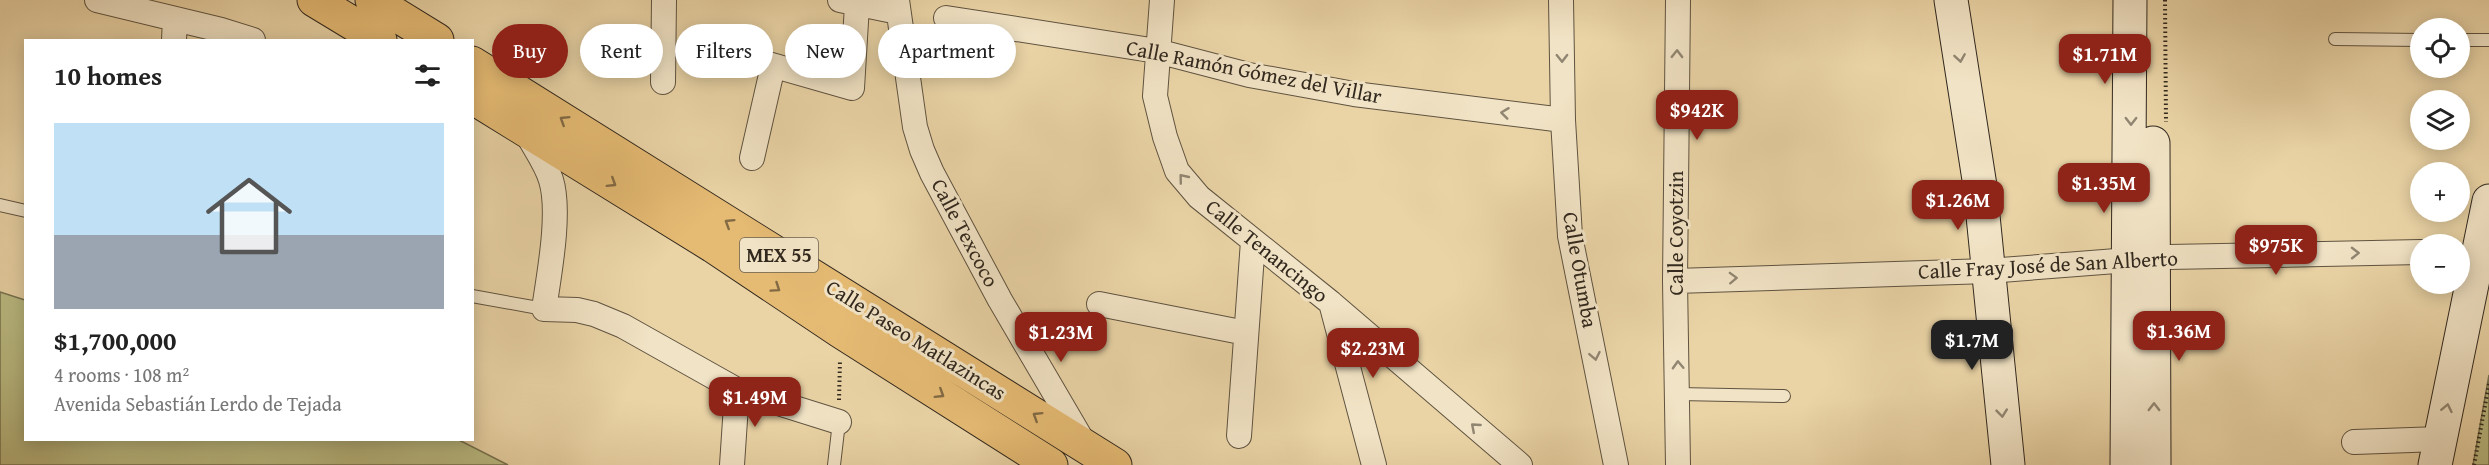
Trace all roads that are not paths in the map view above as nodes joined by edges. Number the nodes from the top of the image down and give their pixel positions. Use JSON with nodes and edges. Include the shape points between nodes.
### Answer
{"nodes":[{"id":1,"x":97,"y":0,"type":"edge"},
{"id":2,"x":314,"y":0,"type":"edge"},
{"id":3,"x":372,"y":0,"type":"edge"},
{"id":4,"x":664,"y":0,"type":"edge"},
{"id":5,"x":1161,"y":0,"type":"edge"},
{"id":6,"x":1561,"y":0,"type":"edge"},
{"id":7,"x":1678,"y":0,"type":"edge"},
{"id":8,"x":1951,"y":0,"type":"edge"},
{"id":9,"x":2130,"y":0,"type":"edge"},
{"id":10,"x":2152,"y":0,"type":"edge"},
{"id":11,"x":849,"y":3,"type":"edge"},
{"id":12,"x":898,"y":6,"type":"edge"},
{"id":13,"x":946,"y":18,"type":"dead end"},
{"id":14,"x":174,"y":30,"type":"edge"},
{"id":15,"x":245,"y":39,"type":"edge"},
{"id":16,"x":377,"y":39,"type":"edge"},
{"id":17,"x":435,"y":39,"type":"edge"},
{"id":18,"x":2334,"y":39,"type":"dead end"},
{"id":19,"x":2410,"y":40,"type":"edge"},
{"id":20,"x":2470,"y":40,"type":"edge"},
{"id":21,"x":2489,"y":40,"type":"edge"},
{"id":22,"x":1157,"y":51,"type":"junction"},
{"id":23,"x":474,"y":64,"type":"edge"},
{"id":24,"x":773,"y":66,"type":"edge"},
{"id":25,"x":770,"y":78,"type":"edge"},
{"id":26,"x":663,"y":81,"type":"dead end"},
{"id":27,"x":474,"y":98,"type":"edge"},
{"id":28,"x":1563,"y":120,"type":"junction"},
{"id":29,"x":524,"y":128,"type":"junction"},
{"id":30,"x":752,"y":158,"type":"dead end"},
{"id":31,"x":2489,"y":201,"type":"edge"},
{"id":32,"x":0,"y":205,"type":"edge"},
{"id":33,"x":24,"y":211,"type":"edge"},
{"id":34,"x":1253,"y":241,"type":"junction"},
{"id":35,"x":2470,"y":248,"type":"edge"},
{"id":36,"x":2410,"y":252,"type":"edge"},
{"id":37,"x":2141,"y":260,"type":"junction"},
{"id":38,"x":1988,"y":271,"type":"junction"},
{"id":39,"x":1675,"y":281,"type":"junction"},
{"id":40,"x":2462,"y":294,"type":"edge"},
{"id":41,"x":474,"y":296,"type":"edge"},
{"id":42,"x":1331,"y":303,"type":"junction"},
{"id":43,"x":1099,"y":304,"type":"dead end"},
{"id":44,"x":544,"y":309,"type":"junction"},
{"id":45,"x":1246,"y":333,"type":"junction"},
{"id":46,"x":737,"y":390,"type":"junction"},
{"id":47,"x":1679,"y":394,"type":"junction"},
{"id":48,"x":1784,"y":396,"type":"dead end"},
{"id":49,"x":839,"y":422,"type":"joint"},
{"id":50,"x":1239,"y":436,"type":"dead end"},
{"id":51,"x":2354,"y":442,"type":"dead end"},
{"id":52,"x":1086,"y":447,"type":"junction"},
{"id":53,"x":2438,"y":452,"type":"edge"},
{"id":54,"x":1020,"y":455,"type":"edge"},
{"id":55,"x":732,"y":465,"type":"edge"},
{"id":56,"x":834,"y":465,"type":"edge"},
{"id":57,"x":1051,"y":465,"type":"edge"},
{"id":58,"x":1115,"y":465,"type":"edge"},
{"id":59,"x":1374,"y":465,"type":"edge"},
{"id":60,"x":1520,"y":465,"type":"edge"},
{"id":61,"x":1616,"y":465,"type":"edge"},
{"id":62,"x":1678,"y":465,"type":"edge"},
{"id":63,"x":2008,"y":465,"type":"edge"},
{"id":64,"x":2127,"y":465,"type":"edge"},
{"id":65,"x":2154,"y":465,"type":"edge"}],
"edges":[{"from":1,"to":14,"type":"street"},
{"from":2,"to":16,"type":"highway"},
{"from":3,"to":17,"type":"highway"},
{"from":4,"to":26,"type":"street"},
{"from":5,"to":22,"type":"street","name":"Calle Tenancingo"},
{"from":6,"to":28,"type":"street","name":"Calle Otumba","one_way":true},
{"from":39,"to":7,"type":"street","name":"Calle Coyotzin","one_way":true},
{"from":8,"to":38,"type":"main road","one_way":true,"via":[[1980,186]]},
{"from":9,"to":37,"type":"main road","one_way":true,"via":[[2131,169]]},
{"from":10,"to":37,"type":"main road"},
{"from":11,"to":12,"type":"street"},
{"from":11,"to":24,"type":"street","via":[[852,88]]},
{"from":12,"to":52,"type":"street","name":"Calle Texcoco","via":[[915,127],[932,173]]},
{"from":13,"to":22,"type":"street","name":"Calle Ramón Gómez del Villar"},
{"from":14,"to":15,"type":"street"},
{"from":18,"to":19,"type":"lane"},
{"from":20,"to":21,"type":"lane"},
{"from":28,"to":22,"type":"street","name":"Calle Ramón Gómez del Villar","one_way":true,"via":[[1354,94],[1249,75]]},
{"from":34,"to":22,"type":"street","name":"Calle Tenancingo","one_way":true,"via":[[1198,197],[1177,171],[1155,96]]},
{"from":52,"to":23,"type":"highway","name":"Calle Paseo Matlazincas","number":"MEX 55","one_way":true},
{"from":25,"to":30,"type":"street"},
{"from":27,"to":29,"type":"highway","name":"Calle Paseo Matlazincas","number":"MEX 55"},
{"from":28,"to":61,"type":"street","name":"Calle Otumba","one_way":true,"via":[[1570,236]]},
{"from":29,"to":44,"type":"street","via":[[551,178],[554,192]]},
{"from":29,"to":54,"type":"highway","name":"Calle Paseo Matlazincas","number":"MEX 55","one_way":true,"via":[[713,246]]},
{"from":31,"to":35,"type":"main road"},
{"from":32,"to":33,"type":"lane"},
{"from":34,"to":42,"type":"street","name":"Calle Tenancingo"},
{"from":34,"to":45,"type":"street"},
{"from":37,"to":36,"type":"street","name":"Calle Fray José de San Alberto","one_way":true},
{"from":37,"to":38,"type":"street","name":"Calle Fray José de San Alberto"},
{"from":37,"to":64,"type":"main road"},
{"from":65,"to":37,"type":"main road","one_way":true},
{"from":39,"to":38,"type":"street","name":"Calle Fray José de San Alberto","one_way":true},
{"from":38,"to":63,"type":"main road","one_way":true},
{"from":47,"to":39,"type":"street","name":"Calle Coyotzin","one_way":true},
{"from":53,"to":40,"type":"main road","one_way":true},
{"from":41,"to":44,"type":"lane"},
{"from":42,"to":59,"type":"street"},
{"from":60,"to":42,"type":"street","name":"Calle Tenancingo","one_way":true},
{"from":43,"to":45,"type":"street"},
{"from":44,"to":46,"type":"street","via":[[577,310],[604,318]]},
{"from":45,"to":50,"type":"street"},
{"from":46,"to":49,"type":"street"},
{"from":46,"to":55,"type":"street"},
{"from":47,"to":48,"type":"lane"},
{"from":47,"to":62,"type":"street","name":"Calle Coyotzin"},
{"from":49,"to":56,"type":"lane"},
{"from":51,"to":53,"type":"street"},
{"from":52,"to":58,"type":"highway","name":"Calle Paseo Matlazincas","number":"MEX 55"},
{"from":54,"to":57,"type":"highway","name":"Calle Paseo Matlazincas","number":"MEX 55"}]}
